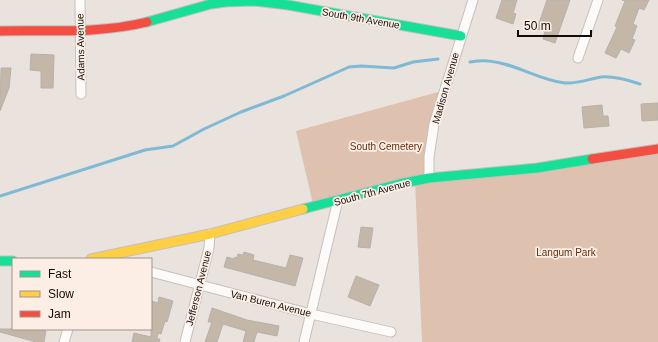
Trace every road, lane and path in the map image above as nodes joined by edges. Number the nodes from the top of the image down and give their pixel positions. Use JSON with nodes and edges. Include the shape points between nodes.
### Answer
{"nodes":[{"id":1,"x":80,"y":0,"type":"edge"},
{"id":2,"x":473,"y":0,"type":"edge"},
{"id":3,"x":598,"y":0,"type":"edge"},
{"id":4,"x":80,"y":30,"type":"junction"},
{"id":5,"x":0,"y":31,"type":"edge"},
{"id":6,"x":461,"y":36,"type":"junction"},
{"id":7,"x":578,"y":58,"type":"dead end"},
{"id":8,"x":81,"y":94,"type":"dead end"},
{"id":9,"x":658,"y":149,"type":"edge"},
{"id":10,"x":429,"y":178,"type":"junction"},
{"id":11,"x":338,"y":200,"type":"junction"},
{"id":12,"x":210,"y":234,"type":"junction"},
{"id":13,"x":96,"y":258,"type":"edge"},
{"id":14,"x":0,"y":261,"type":"edge"},
{"id":15,"x":12,"y":261,"type":"edge"},
{"id":16,"x":152,"y":272,"type":"edge"},
{"id":17,"x":200,"y":285,"type":"junction"},
{"id":18,"x":311,"y":314,"type":"junction"},
{"id":19,"x":68,"y":330,"type":"edge"},
{"id":20,"x":391,"y":332,"type":"dead end"},
{"id":21,"x":64,"y":342,"type":"edge"},
{"id":22,"x":185,"y":342,"type":"edge"},
{"id":23,"x":304,"y":342,"type":"edge"}],
"edges":[{"from":1,"to":4,"type":"street","name":"Adams Avenue"},
{"from":2,"to":6,"type":"street","name":"Madison Avenue"},
{"from":3,"to":7,"type":"street"},
{"from":4,"to":5,"type":"street","name":"South 9th Avenue"},
{"from":4,"to":6,"type":"street","name":"South 9th Avenue","via":[[121,27],[210,4],[242,1],[276,4]]},
{"from":4,"to":8,"type":"street","name":"Adams Avenue"},
{"from":6,"to":10,"type":"street","name":"Madison Avenue","via":[[434,124]]},
{"from":9,"to":10,"type":"street","name":"South 7th Avenue","via":[[537,168]]},
{"from":10,"to":11,"type":"street","name":"South 7th Avenue"},
{"from":11,"to":12,"type":"street","name":"South 7th Avenue"},
{"from":11,"to":18,"type":"street"},
{"from":12,"to":13,"type":"street","name":"South 7th Avenue"},
{"from":12,"to":17,"type":"street","name":"Jefferson Avenue"},
{"from":14,"to":15,"type":"street"},
{"from":16,"to":17,"type":"street","name":"Van Buren Avenue"},
{"from":17,"to":18,"type":"street","name":"Van Buren Avenue"},
{"from":17,"to":22,"type":"street","name":"Jefferson Avenue"},
{"from":18,"to":20,"type":"street","name":"Van Buren Avenue"},
{"from":18,"to":23,"type":"street"},
{"from":19,"to":21,"type":"street"}]}
